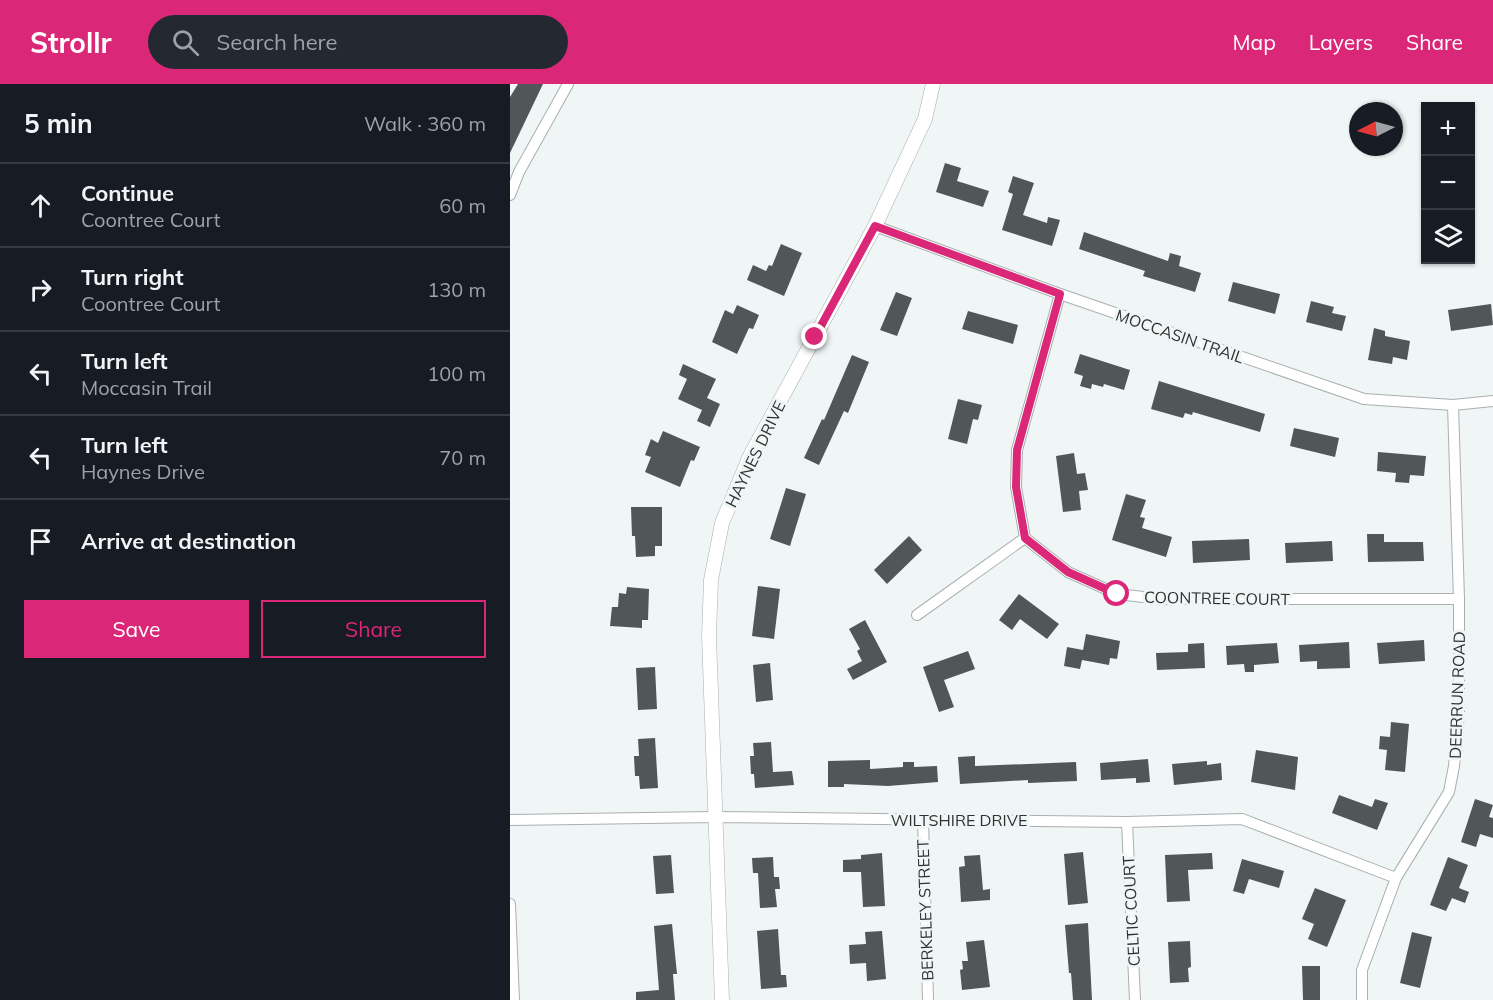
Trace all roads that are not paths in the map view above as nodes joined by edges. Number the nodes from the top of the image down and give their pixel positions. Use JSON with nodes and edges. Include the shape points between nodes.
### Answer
{"nodes":[{"id":1,"x":568,"y":84,"type":"edge"},
{"id":2,"x":933,"y":84,"type":"edge"},
{"id":3,"x":515,"y":170,"type":"edge"},
{"id":4,"x":510,"y":195,"type":"edge"},
{"id":5,"x":875,"y":226,"type":"junction"},
{"id":6,"x":1060,"y":294,"type":"junction"},
{"id":7,"x":1493,"y":401,"type":"edge"},
{"id":8,"x":1453,"y":405,"type":"junction"},
{"id":9,"x":1025,"y":538,"type":"junction"},
{"id":10,"x":1460,"y":598,"type":"junction"},
{"id":11,"x":917,"y":615,"type":"dead end"},
{"id":12,"x":714,"y":817,"type":"junction"},
{"id":13,"x":510,"y":820,"type":"edge"},
{"id":14,"x":923,"y":820,"type":"junction"},
{"id":15,"x":1127,"y":822,"type":"junction"},
{"id":16,"x":1396,"y":878,"type":"junction"},
{"id":17,"x":510,"y":904,"type":"edge"},
{"id":18,"x":514,"y":1000,"type":"edge"},
{"id":19,"x":722,"y":1000,"type":"edge"},
{"id":20,"x":928,"y":1000,"type":"edge"},
{"id":21,"x":1135,"y":1000,"type":"edge"},
{"id":22,"x":1362,"y":1000,"type":"edge"}],
"edges":[{"from":1,"to":3,"type":"street"},
{"from":2,"to":5,"type":"street","name":"HAYNES DRIVE","via":[[925,118]]},
{"from":3,"to":4,"type":"street"},
{"from":5,"to":6,"type":"street","name":"MOCCASIN TRAIL"},
{"from":5,"to":12,"type":"street","name":"HAYNES DRIVE","via":[[750,456],[722,524],[711,580],[709,636]]},
{"from":6,"to":8,"type":"street","name":"MOCCASIN TRAIL","via":[[1364,399]]},
{"from":6,"to":9,"type":"street","via":[[1017,450],[1016,487]]},
{"from":7,"to":8,"type":"street","name":"MOCCASIN TRAIL"},
{"from":8,"to":10,"type":"street","name":"DEERRUN ROAD"},
{"from":9,"to":10,"type":"street","name":"COONTREE COURT","via":[[1068,572],[1117,594],[1161,599]]},
{"from":9,"to":11,"type":"street"},
{"from":10,"to":16,"type":"street","name":"DEERRUN ROAD","via":[[1459,713],[1449,792]]},
{"from":12,"to":13,"type":"street","name":"WILTSHIRE DRIVE"},
{"from":12,"to":14,"type":"street","name":"WILTSHIRE DRIVE"},
{"from":12,"to":19,"type":"street","name":"HAYNES DRIVE"},
{"from":14,"to":15,"type":"street","name":"WILTSHIRE DRIVE"},
{"from":14,"to":20,"type":"street","name":"BERKELEY STREET"},
{"from":15,"to":16,"type":"street","name":"WILTSHIRE DRIVE","via":[[1242,819]]},
{"from":15,"to":21,"type":"street","name":"CELTIC COURT"},
{"from":16,"to":22,"type":"street","name":"DEERRUN ROAD","via":[[1362,970]]},
{"from":17,"to":18,"type":"street"}]}
